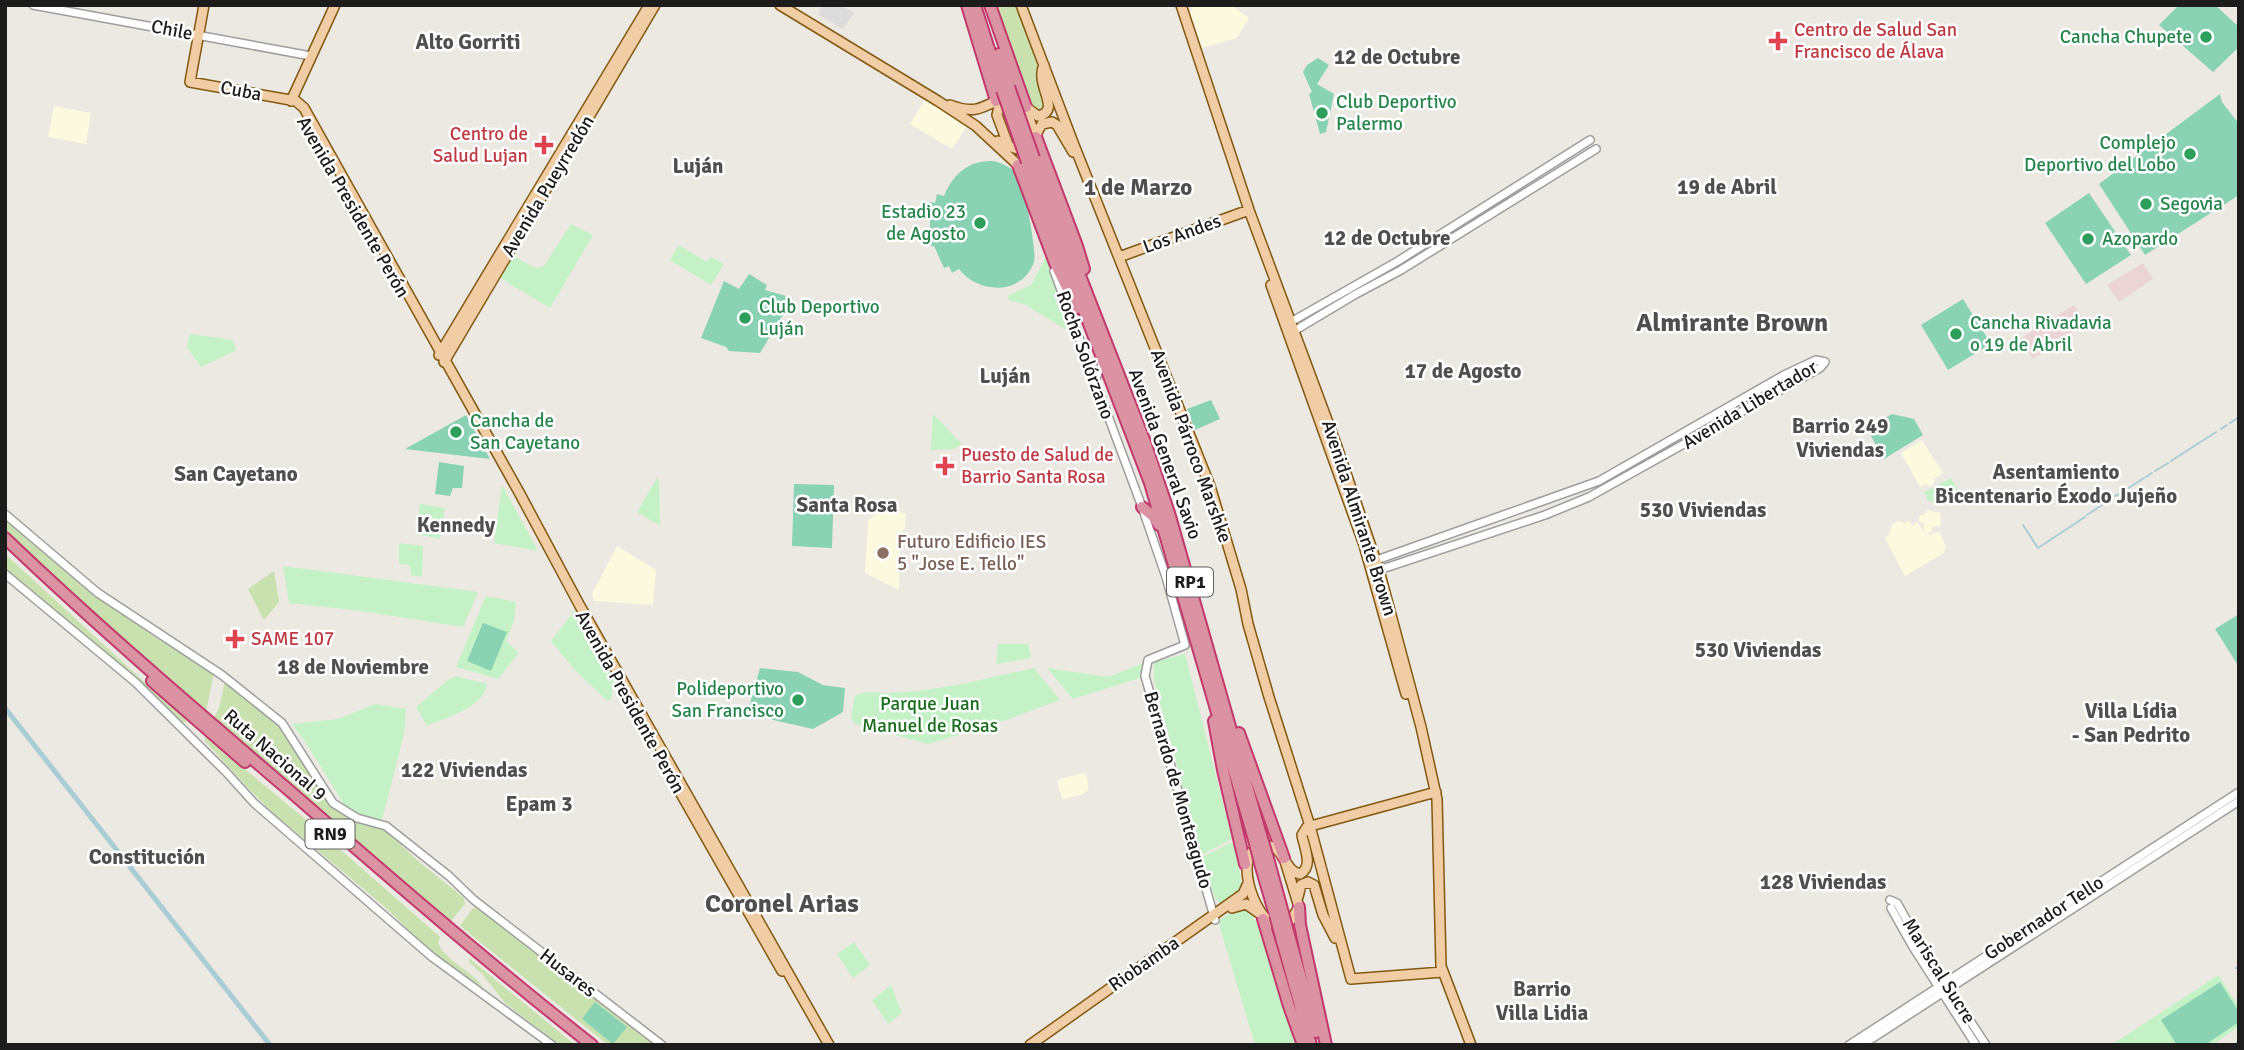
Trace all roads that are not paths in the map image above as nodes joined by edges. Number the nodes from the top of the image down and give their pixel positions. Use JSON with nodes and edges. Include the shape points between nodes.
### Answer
{"nodes":[{"id":1,"x":33,"y":5,"type":"edge"},
{"id":2,"x":204,"y":5,"type":"edge"},
{"id":3,"x":335,"y":5,"type":"edge"},
{"id":4,"x":649,"y":5,"type":"edge"},
{"id":5,"x":655,"y":5,"type":"edge"},
{"id":6,"x":780,"y":5,"type":"edge"},
{"id":7,"x":967,"y":5,"type":"edge"},
{"id":8,"x":975,"y":5,"type":"edge"},
{"id":9,"x":982,"y":5,"type":"edge"},
{"id":10,"x":990,"y":5,"type":"edge"},
{"id":11,"x":1021,"y":5,"type":"edge"},
{"id":12,"x":1179,"y":7,"type":"edge"},
{"id":13,"x":198,"y":35,"type":"junction"},
{"id":14,"x":992,"y":44,"type":"junction"},
{"id":15,"x":311,"y":56,"type":"junction"},
{"id":16,"x":1044,"y":65,"type":"junction"},
{"id":17,"x":291,"y":101,"type":"junction"},
{"id":18,"x":938,"y":101,"type":"junction"},
{"id":19,"x":999,"y":102,"type":"junction"},
{"id":20,"x":1026,"y":107,"type":"junction"},
{"id":21,"x":986,"y":135,"type":"junction"},
{"id":22,"x":1036,"y":137,"type":"junction"},
{"id":23,"x":1590,"y":140,"type":"dead end"},
{"id":24,"x":1009,"y":146,"type":"junction"},
{"id":25,"x":1596,"y":149,"type":"dead end"},
{"id":26,"x":1018,"y":165,"type":"junction"},
{"id":27,"x":1084,"y":167,"type":"junction"},
{"id":28,"x":1246,"y":211,"type":"junction"},
{"id":29,"x":1119,"y":257,"type":"junction"},
{"id":30,"x":1055,"y":263,"type":"junction"},
{"id":31,"x":1290,"y":328,"type":"junction"},
{"id":32,"x":1099,"y":338,"type":"junction"},
{"id":33,"x":441,"y":359,"type":"junction"},
{"id":34,"x":1103,"y":360,"type":"junction"},
{"id":35,"x":1094,"y":383,"type":"junction"},
{"id":36,"x":1142,"y":508,"type":"junction"},
{"id":37,"x":5,"y":514,"type":"edge"},
{"id":38,"x":5,"y":538,"type":"edge"},
{"id":39,"x":1168,"y":542,"type":"junction"},
{"id":40,"x":5,"y":547,"type":"edge"},
{"id":41,"x":1374,"y":566,"type":"junction"},
{"id":42,"x":5,"y":574,"type":"edge"},
{"id":43,"x":1211,"y":659,"type":"junction"},
{"id":44,"x":1148,"y":660,"type":"joint"},
{"id":45,"x":1207,"y":677,"type":"junction"},
{"id":46,"x":190,"y":710,"type":"junction"},
{"id":47,"x":2239,"y":792,"type":"edge"},
{"id":48,"x":1433,"y":793,"type":"junction"},
{"id":49,"x":2239,"y":801,"type":"edge"},
{"id":50,"x":1310,"y":827,"type":"junction"},
{"id":51,"x":1257,"y":835,"type":"junction"},
{"id":52,"x":1284,"y":858,"type":"junction"},
{"id":53,"x":1245,"y":864,"type":"junction"},
{"id":54,"x":1248,"y":878,"type":"junction"},
{"id":55,"x":1298,"y":904,"type":"junction"},
{"id":56,"x":1890,"y":904,"type":"dead end"},
{"id":57,"x":1271,"y":916,"type":"junction"},
{"id":58,"x":1215,"y":918,"type":"junction"},
{"id":59,"x":455,"y":938,"type":"junction"},
{"id":60,"x":1286,"y":940,"type":"junction"},
{"id":61,"x":1344,"y":956,"type":"junction"},
{"id":62,"x":1441,"y":972,"type":"junction"},
{"id":63,"x":1944,"y":988,"type":"junction"},
{"id":64,"x":552,"y":1045,"type":"edge"},
{"id":65,"x":581,"y":1045,"type":"edge"},
{"id":66,"x":592,"y":1045,"type":"edge"},
{"id":67,"x":662,"y":1045,"type":"edge"},
{"id":68,"x":827,"y":1045,"type":"edge"},
{"id":69,"x":1030,"y":1045,"type":"edge"},
{"id":70,"x":1040,"y":1045,"type":"edge"},
{"id":71,"x":1303,"y":1045,"type":"edge"},
{"id":72,"x":1311,"y":1045,"type":"edge"},
{"id":73,"x":1320,"y":1045,"type":"edge"},
{"id":74,"x":1326,"y":1045,"type":"edge"},
{"id":75,"x":1465,"y":1045,"type":"edge"},
{"id":76,"x":1471,"y":1045,"type":"edge"},
{"id":77,"x":1849,"y":1045,"type":"edge"},
{"id":78,"x":1862,"y":1045,"type":"edge"},
{"id":79,"x":1976,"y":1045,"type":"edge"},
{"id":80,"x":1986,"y":1045,"type":"edge"}],
"edges":[{"from":1,"to":13,"type":"street","name":"Chile"},
{"from":2,"to":13,"type":"main road"},
{"from":3,"to":15,"type":"main road"},
{"from":4,"to":33,"type":"main road","name":"Avenida Pueyrredón"},
{"from":5,"to":33,"type":"main road","name":"Avenida Pueyrredón"},
{"from":6,"to":18,"type":"main road"},
{"from":7,"to":19,"type":"highway"},
{"from":8,"to":14,"type":"highway","name":"Avenida General Savio","number":"RP1"},
{"from":9,"to":14,"type":"highway","name":"Avenida General Savio","number":"RP1"},
{"from":10,"to":20,"type":"highway"},
{"from":11,"to":16,"type":"main road","name":"Avenida Párroco Marshke"},
{"from":12,"to":28,"type":"main road","name":"Avenida Almirante Brown"},
{"from":13,"to":15,"type":"street","name":"Chile"},
{"from":13,"to":17,"type":"main road","name":"Cuba","via":[[190,82]]},
{"from":14,"to":32,"type":"highway","name":"Avenida General Savio","number":"RP1","bridge":true},
{"from":15,"to":17,"type":"main road"},
{"from":16,"to":20,"type":"main road","via":[[1041,75],[1049,110],[1038,116]]},
{"from":16,"to":27,"type":"main road","name":"Avenida Párroco Marshke"},
{"from":17,"to":33,"type":"main road","name":"Avenida Presidente Perón"},
{"from":18,"to":19,"type":"main road","via":[[969,111]]},
{"from":18,"to":21,"type":"main road"},
{"from":19,"to":20,"type":"main road","via":[[1013,95]]},
{"from":19,"to":24,"type":"main road","via":[[997,115]]},
{"from":20,"to":22,"type":"main road"},
{"from":21,"to":24,"type":"main road"},
{"from":21,"to":26,"type":"main road"},
{"from":22,"to":24,"type":"main road","via":[[1028,149]]},
{"from":22,"to":27,"type":"main road","via":[[1043,123],[1055,124]]},
{"from":22,"to":32,"type":"highway","via":[[1077,246]]},
{"from":23,"to":31,"type":"street"},
{"from":24,"to":26,"type":"street"},
{"from":25,"to":31,"type":"street","via":[[1401,270]]},
{"from":26,"to":30,"type":"highway"},
{"from":27,"to":29,"type":"main road","name":"Avenida Párroco Marshke"},
{"from":28,"to":29,"type":"main road","name":"Los Andes"},
{"from":28,"to":31,"type":"main road","name":"Avenida Almirante Brown"},
{"from":29,"to":50,"type":"main road","name":"Avenida Párroco Marshke","via":[[1220,514],[1284,751]]},
{"from":30,"to":32,"type":"highway"},
{"from":30,"to":35,"type":"street","name":"Rocha Solórzano"},
{"from":31,"to":41,"type":"main road","name":"Avenida Almirante Brown"},
{"from":32,"to":34,"type":"highway","name":"Avenida General Savio","number":"RP1"},
{"from":32,"to":43,"type":"highway","name":"Avenida General Savio","number":"RP1","via":[[1145,442]]},
{"from":33,"to":68,"type":"main road","name":"Avenida Presidente Perón","via":[[718,861]]},
{"from":34,"to":35,"type":"street"},
{"from":34,"to":39,"type":"highway","name":"Avenida General Savio","number":"RP1"},
{"from":35,"to":36,"type":"street","name":"Rocha Solórzano"},
{"from":36,"to":39,"type":"highway","via":[[1156,519]]},
{"from":36,"to":44,"type":"street","name":"Rocha Solórzano","via":[[1185,645]]},
{"from":37,"to":67,"type":"street","name":"Husares","via":[[114,606],[222,675],[282,723],[333,803],[357,818],[386,826]]},
{"from":38,"to":46,"type":"highway","name":"Ruta Nacional 9","number":"RN9"},
{"from":39,"to":45,"type":"highway","name":"Avenida General Savio","number":"RP1"},
{"from":40,"to":46,"type":"highway","name":"Ruta Nacional 9","number":"RN9"},
{"from":41,"to":41,"type":"street","name":"Avenida Libertador","via":[[1533,519],[1589,497],[1825,362],[1816,360],[1784,375],[1599,481]]},
{"from":41,"to":48,"type":"main road","name":"Avenida Almirante Brown"},
{"from":42,"to":64,"type":"street","via":[[135,682],[254,803],[432,957]]},
{"from":43,"to":51,"type":"highway","name":"Avenida General Savio","number":"RP1"},
{"from":43,"to":52,"type":"highway"},
{"from":44,"to":58,"type":"street","name":"Bernardo de Monteagudo","via":[[1145,676]]},
{"from":45,"to":51,"type":"highway","name":"Avenida General Savio","number":"RP1"},
{"from":45,"to":53,"type":"highway","via":[[1217,744]]},
{"from":46,"to":59,"type":"highway","name":"Ruta Nacional 9","number":"RN9"},
{"from":47,"to":63,"type":"street","name":"Gobernador Tello"},
{"from":48,"to":50,"type":"main road"},
{"from":48,"to":62,"type":"main road","name":"Avenida Almirante Brown"},
{"from":49,"to":63,"type":"street","name":"Gobernador Tello"},
{"from":50,"to":52,"type":"main road","via":[[1302,834],[1306,870],[1295,873]]},
{"from":50,"to":61,"type":"main road","name":"Avenida Párroco Marshke"},
{"from":51,"to":57,"type":"highway","name":"Avenida General Savio","number":"RP1","bridge":true},
{"from":52,"to":53,"type":"main road","via":[[1274,847],[1262,846]]},
{"from":52,"to":55,"type":"main road"},
{"from":53,"to":54,"type":"main road"},
{"from":54,"to":57,"type":"main road"},
{"from":54,"to":58,"type":"main road","name":"Riobamba","via":[[1245,893]]},
{"from":55,"to":57,"type":"main road","via":[[1288,922],[1275,924]]},
{"from":55,"to":61,"type":"main road","via":[[1301,885],[1312,884]]},
{"from":55,"to":74,"type":"highway"},
{"from":56,"to":63,"type":"street","name":"Mariscal Sucre","via":[[1897,903]]},
{"from":57,"to":58,"type":"main road","name":"Riobamba","via":[[1241,904]]},
{"from":57,"to":60,"type":"highway","name":"Avenida General Savio","number":"RP1","bridge":true},
{"from":57,"to":71,"type":"highway","via":[[1289,1006]]},
{"from":58,"to":69,"type":"main road","name":"Riobamba"},
{"from":58,"to":70,"type":"main road","name":"Riobamba"},
{"from":59,"to":65,"type":"highway","name":"Ruta Nacional 9","number":"RN9"},
{"from":59,"to":66,"type":"highway","name":"Ruta Nacional 9","number":"RN9"},
{"from":60,"to":72,"type":"highway","name":"Avenida General Savio","number":"RP1"},
{"from":60,"to":73,"type":"highway","name":"Avenida General Savio","number":"RP1"},
{"from":61,"to":62,"type":"main road","name":"Avenida Párroco Marshke","via":[[1351,979]]},
{"from":62,"to":75,"type":"main road","name":"Avenida Almirante Brown"},
{"from":62,"to":76,"type":"main road","name":"Avenida Almirante Brown"},
{"from":63,"to":77,"type":"street","name":"Gobernador Tello"},
{"from":63,"to":78,"type":"street","name":"Gobernador Tello"},
{"from":63,"to":79,"type":"street","name":"Mariscal Sucre"},
{"from":63,"to":80,"type":"street","name":"Mariscal Sucre"}]}
